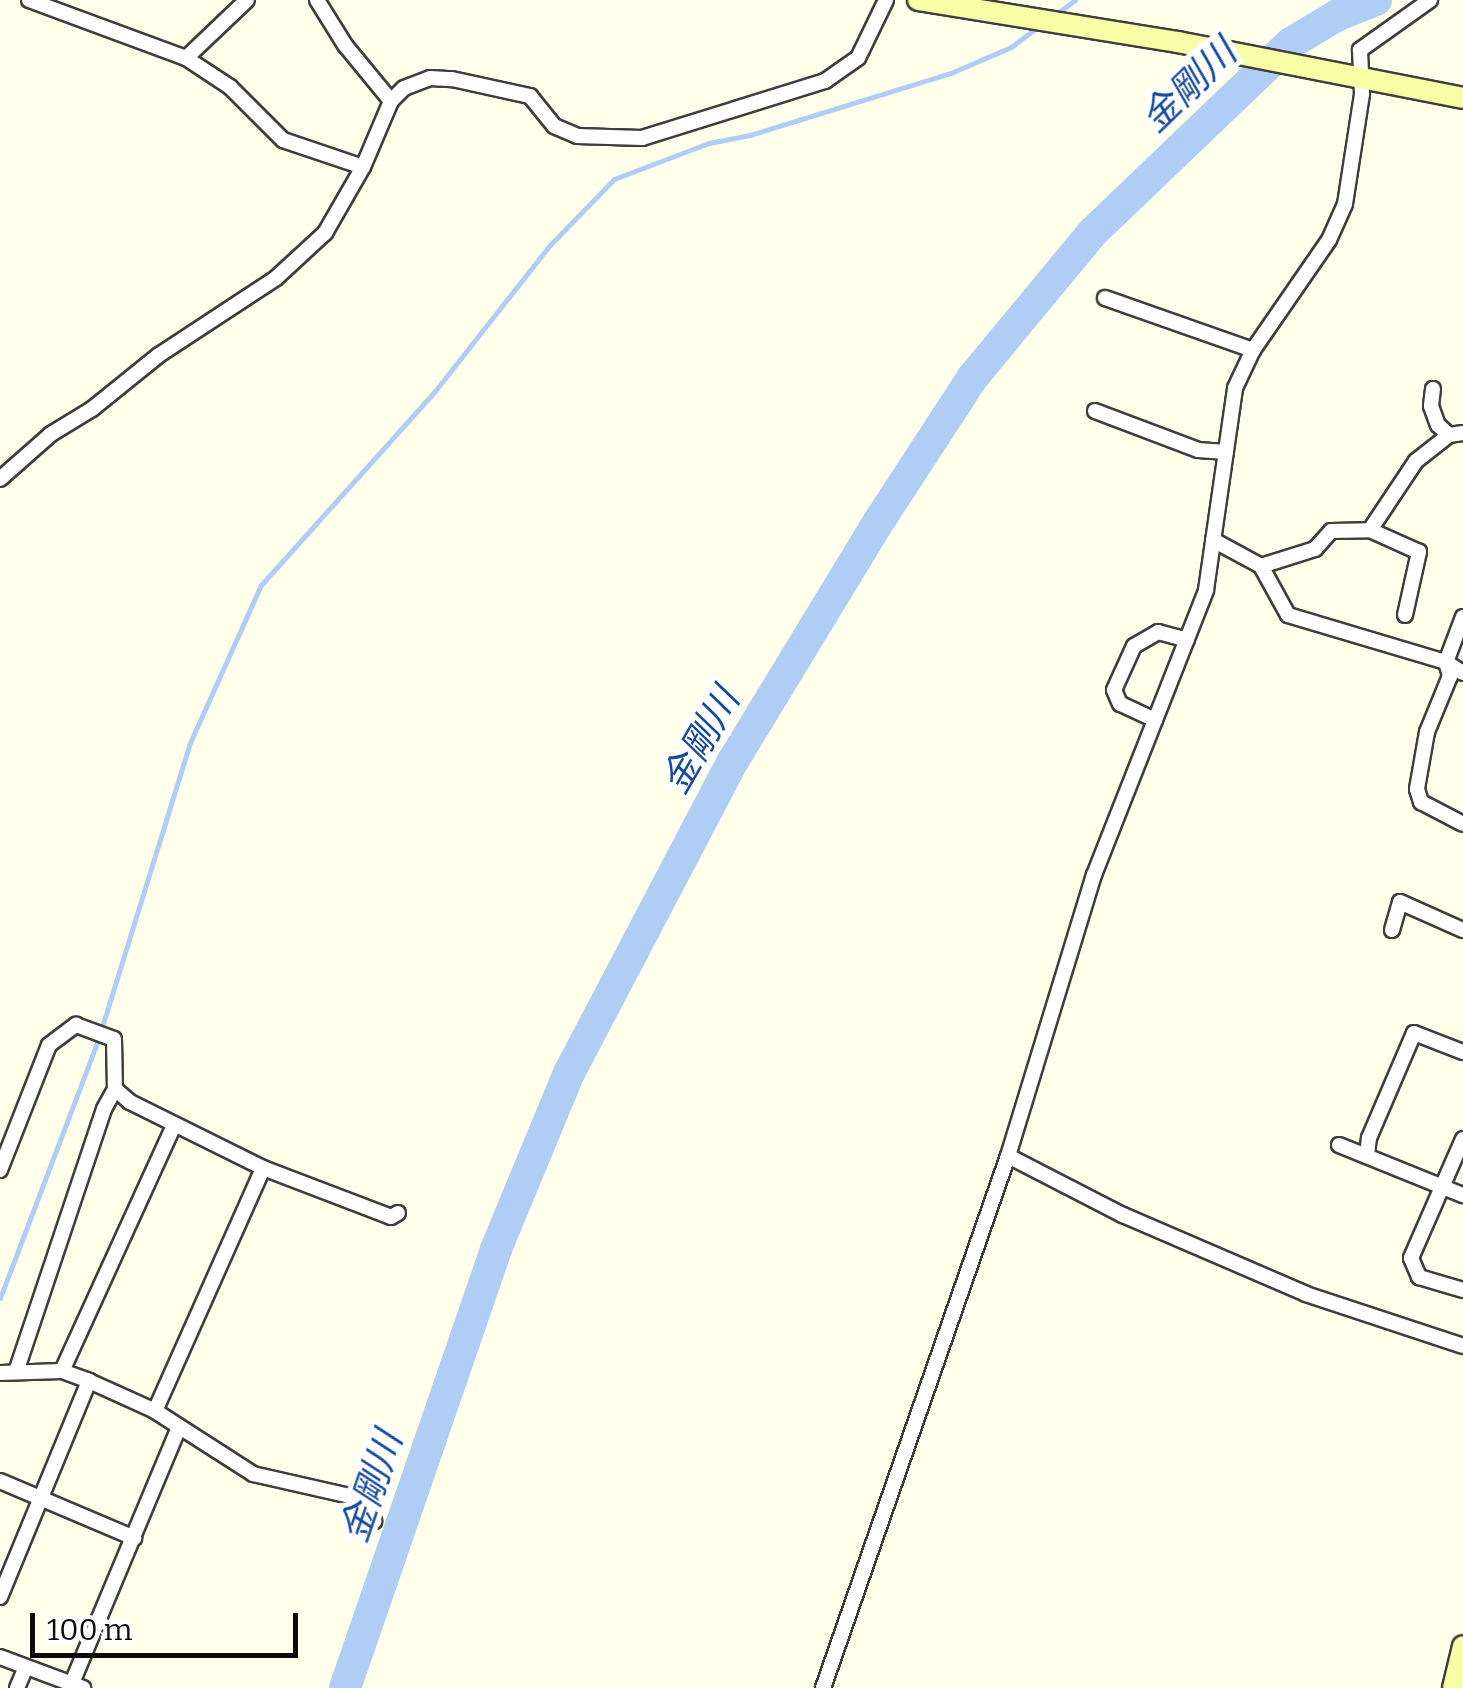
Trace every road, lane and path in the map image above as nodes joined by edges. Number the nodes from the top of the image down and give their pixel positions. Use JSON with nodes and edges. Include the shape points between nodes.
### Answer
{"nodes":[{"id":1,"x":28,"y":0,"type":"edge"},
{"id":2,"x":247,"y":0,"type":"edge"},
{"id":3,"x":317,"y":0,"type":"edge"},
{"id":4,"x":886,"y":0,"type":"edge"},
{"id":5,"x":918,"y":0,"type":"edge"},
{"id":6,"x":1430,"y":0,"type":"edge"},
{"id":7,"x":186,"y":58,"type":"junction"},
{"id":8,"x":1360,"y":78,"type":"junction"},
{"id":9,"x":1463,"y":98,"type":"edge"},
{"id":10,"x":391,"y":101,"type":"junction"},
{"id":11,"x":363,"y":168,"type":"junction"},
{"id":12,"x":1105,"y":298,"type":"dead end"},
{"id":13,"x":1253,"y":350,"type":"junction"},
{"id":14,"x":1433,"y":389,"type":"dead end"},
{"id":15,"x":1095,"y":411,"type":"dead end"},
{"id":16,"x":1456,"y":434,"type":"edge"},
{"id":17,"x":1226,"y":452,"type":"junction"},
{"id":18,"x":0,"y":479,"type":"edge"},
{"id":19,"x":1370,"y":530,"type":"junction"},
{"id":20,"x":1213,"y":540,"type":"junction"},
{"id":21,"x":1261,"y":566,"type":"junction"},
{"id":22,"x":1405,"y":614,"type":"dead end"},
{"id":23,"x":1463,"y":617,"type":"edge"},
{"id":24,"x":1187,"y":640,"type":"junction"},
{"id":25,"x":1446,"y":662,"type":"junction"},
{"id":26,"x":1463,"y":672,"type":"edge"},
{"id":27,"x":1155,"y":720,"type":"junction"},
{"id":28,"x":1463,"y":824,"type":"edge"},
{"id":29,"x":1392,"y":930,"type":"dead end"},
{"id":30,"x":1463,"y":930,"type":"edge"},
{"id":31,"x":1463,"y":1052,"type":"edge"},
{"id":32,"x":114,"y":1089,"type":"junction"},
{"id":33,"x":174,"y":1125,"type":"junction"},
{"id":34,"x":1463,"y":1139,"type":"edge"},
{"id":35,"x":1340,"y":1145,"type":"dead end"},
{"id":36,"x":1008,"y":1156,"type":"junction"},
{"id":37,"x":1367,"y":1156,"type":"junction"},
{"id":38,"x":263,"y":1168,"type":"junction"},
{"id":39,"x":0,"y":1170,"type":"edge"},
{"id":40,"x":1443,"y":1187,"type":"junction"},
{"id":41,"x":1463,"y":1195,"type":"edge"},
{"id":42,"x":398,"y":1213,"type":"dead end"},
{"id":43,"x":1463,"y":1290,"type":"edge"},
{"id":44,"x":1463,"y":1346,"type":"edge"},
{"id":45,"x":17,"y":1369,"type":"junction"},
{"id":46,"x":62,"y":1371,"type":"junction"},
{"id":47,"x":0,"y":1373,"type":"edge"},
{"id":48,"x":89,"y":1381,"type":"junction"},
{"id":49,"x":155,"y":1411,"type":"junction"},
{"id":50,"x":178,"y":1427,"type":"junction"},
{"id":51,"x":0,"y":1481,"type":"edge"},
{"id":52,"x":38,"y":1496,"type":"junction"},
{"id":53,"x":374,"y":1521,"type":"dead end"},
{"id":54,"x":134,"y":1538,"type":"junction"},
{"id":55,"x":0,"y":1597,"type":"edge"},
{"id":56,"x":1463,"y":1646,"type":"edge"},
{"id":57,"x":0,"y":1657,"type":"edge"},
{"id":58,"x":25,"y":1669,"type":"junction"},
{"id":59,"x":78,"y":1686,"type":"edge"},
{"id":60,"x":1457,"y":1686,"type":"edge"},
{"id":61,"x":18,"y":1688,"type":"edge"},
{"id":62,"x":823,"y":1688,"type":"edge"}],
"edges":[{"from":1,"to":7,"type":"street"},
{"from":2,"to":7,"type":"street"},
{"from":3,"to":10,"type":"street"},
{"from":4,"to":10,"type":"street","via":[[858,58],[825,81],[642,138],[577,136],[554,126],[530,96],[452,79],[430,78]]},
{"from":5,"to":8,"type":"main road"},
{"from":6,"to":8,"type":"street","via":[[1360,50]]},
{"from":7,"to":11,"type":"street","via":[[230,87],[283,140]]},
{"from":8,"to":9,"type":"main road"},
{"from":8,"to":13,"type":"street","via":[[1345,204],[1302,283]]},
{"from":10,"to":11,"type":"street"},
{"from":11,"to":18,"type":"street","via":[[325,233],[276,278],[159,355]]},
{"from":12,"to":13,"type":"street"},
{"from":13,"to":17,"type":"street","via":[[1235,388]]},
{"from":14,"to":16,"type":"street","via":[[1438,425]]},
{"from":15,"to":17,"type":"street","via":[[1198,450]]},
{"from":16,"to":19,"type":"street","via":[[1416,461]]},
{"from":17,"to":20,"type":"street"},
{"from":19,"to":21,"type":"street","via":[[1331,531],[1314,549]]},
{"from":19,"to":22,"type":"street","via":[[1419,552]]},
{"from":20,"to":21,"type":"street"},
{"from":20,"to":24,"type":"street","via":[[1206,590]]},
{"from":21,"to":25,"type":"street","via":[[1288,615]]},
{"from":23,"to":25,"type":"street"},
{"from":24,"to":27,"type":"street"},
{"from":24,"to":27,"type":"street","via":[[1158,632],[1134,646],[1114,690],[1120,704]]},
{"from":25,"to":26,"type":"street"},
{"from":25,"to":28,"type":"street","via":[[1450,676],[1427,732],[1418,789],[1421,802]]},
{"from":27,"to":36,"type":"street","via":[[1094,876]]},
{"from":29,"to":30,"type":"street","via":[[1400,902]]},
{"from":31,"to":37,"type":"street","via":[[1414,1033]]},
{"from":32,"to":33,"type":"street"},
{"from":32,"to":39,"type":"street","via":[[114,1039],[76,1026],[49,1045]]},
{"from":32,"to":45,"type":"street"},
{"from":33,"to":38,"type":"street"},
{"from":33,"to":46,"type":"street"},
{"from":34,"to":40,"type":"street"},
{"from":35,"to":37,"type":"street"},
{"from":36,"to":44,"type":"street","via":[[1123,1215],[1306,1294]]},
{"from":36,"to":62,"type":"street"},
{"from":37,"to":40,"type":"street"},
{"from":38,"to":42,"type":"street","via":[[392,1217]]},
{"from":38,"to":49,"type":"street"},
{"from":40,"to":41,"type":"street"},
{"from":40,"to":43,"type":"street","via":[[1412,1258],[1419,1277]]},
{"from":45,"to":46,"type":"street"},
{"from":45,"to":47,"type":"street"},
{"from":46,"to":48,"type":"street"},
{"from":48,"to":49,"type":"street"},
{"from":48,"to":52,"type":"street"},
{"from":49,"to":50,"type":"street"},
{"from":50,"to":53,"type":"street","via":[[253,1474],[364,1498]]},
{"from":50,"to":54,"type":"street"},
{"from":51,"to":52,"type":"street"},
{"from":52,"to":54,"type":"street"},
{"from":52,"to":55,"type":"street"},
{"from":54,"to":59,"type":"street"},
{"from":56,"to":60,"type":"main road"},
{"from":57,"to":58,"type":"street"},
{"from":58,"to":59,"type":"street"},
{"from":58,"to":61,"type":"street"}]}
